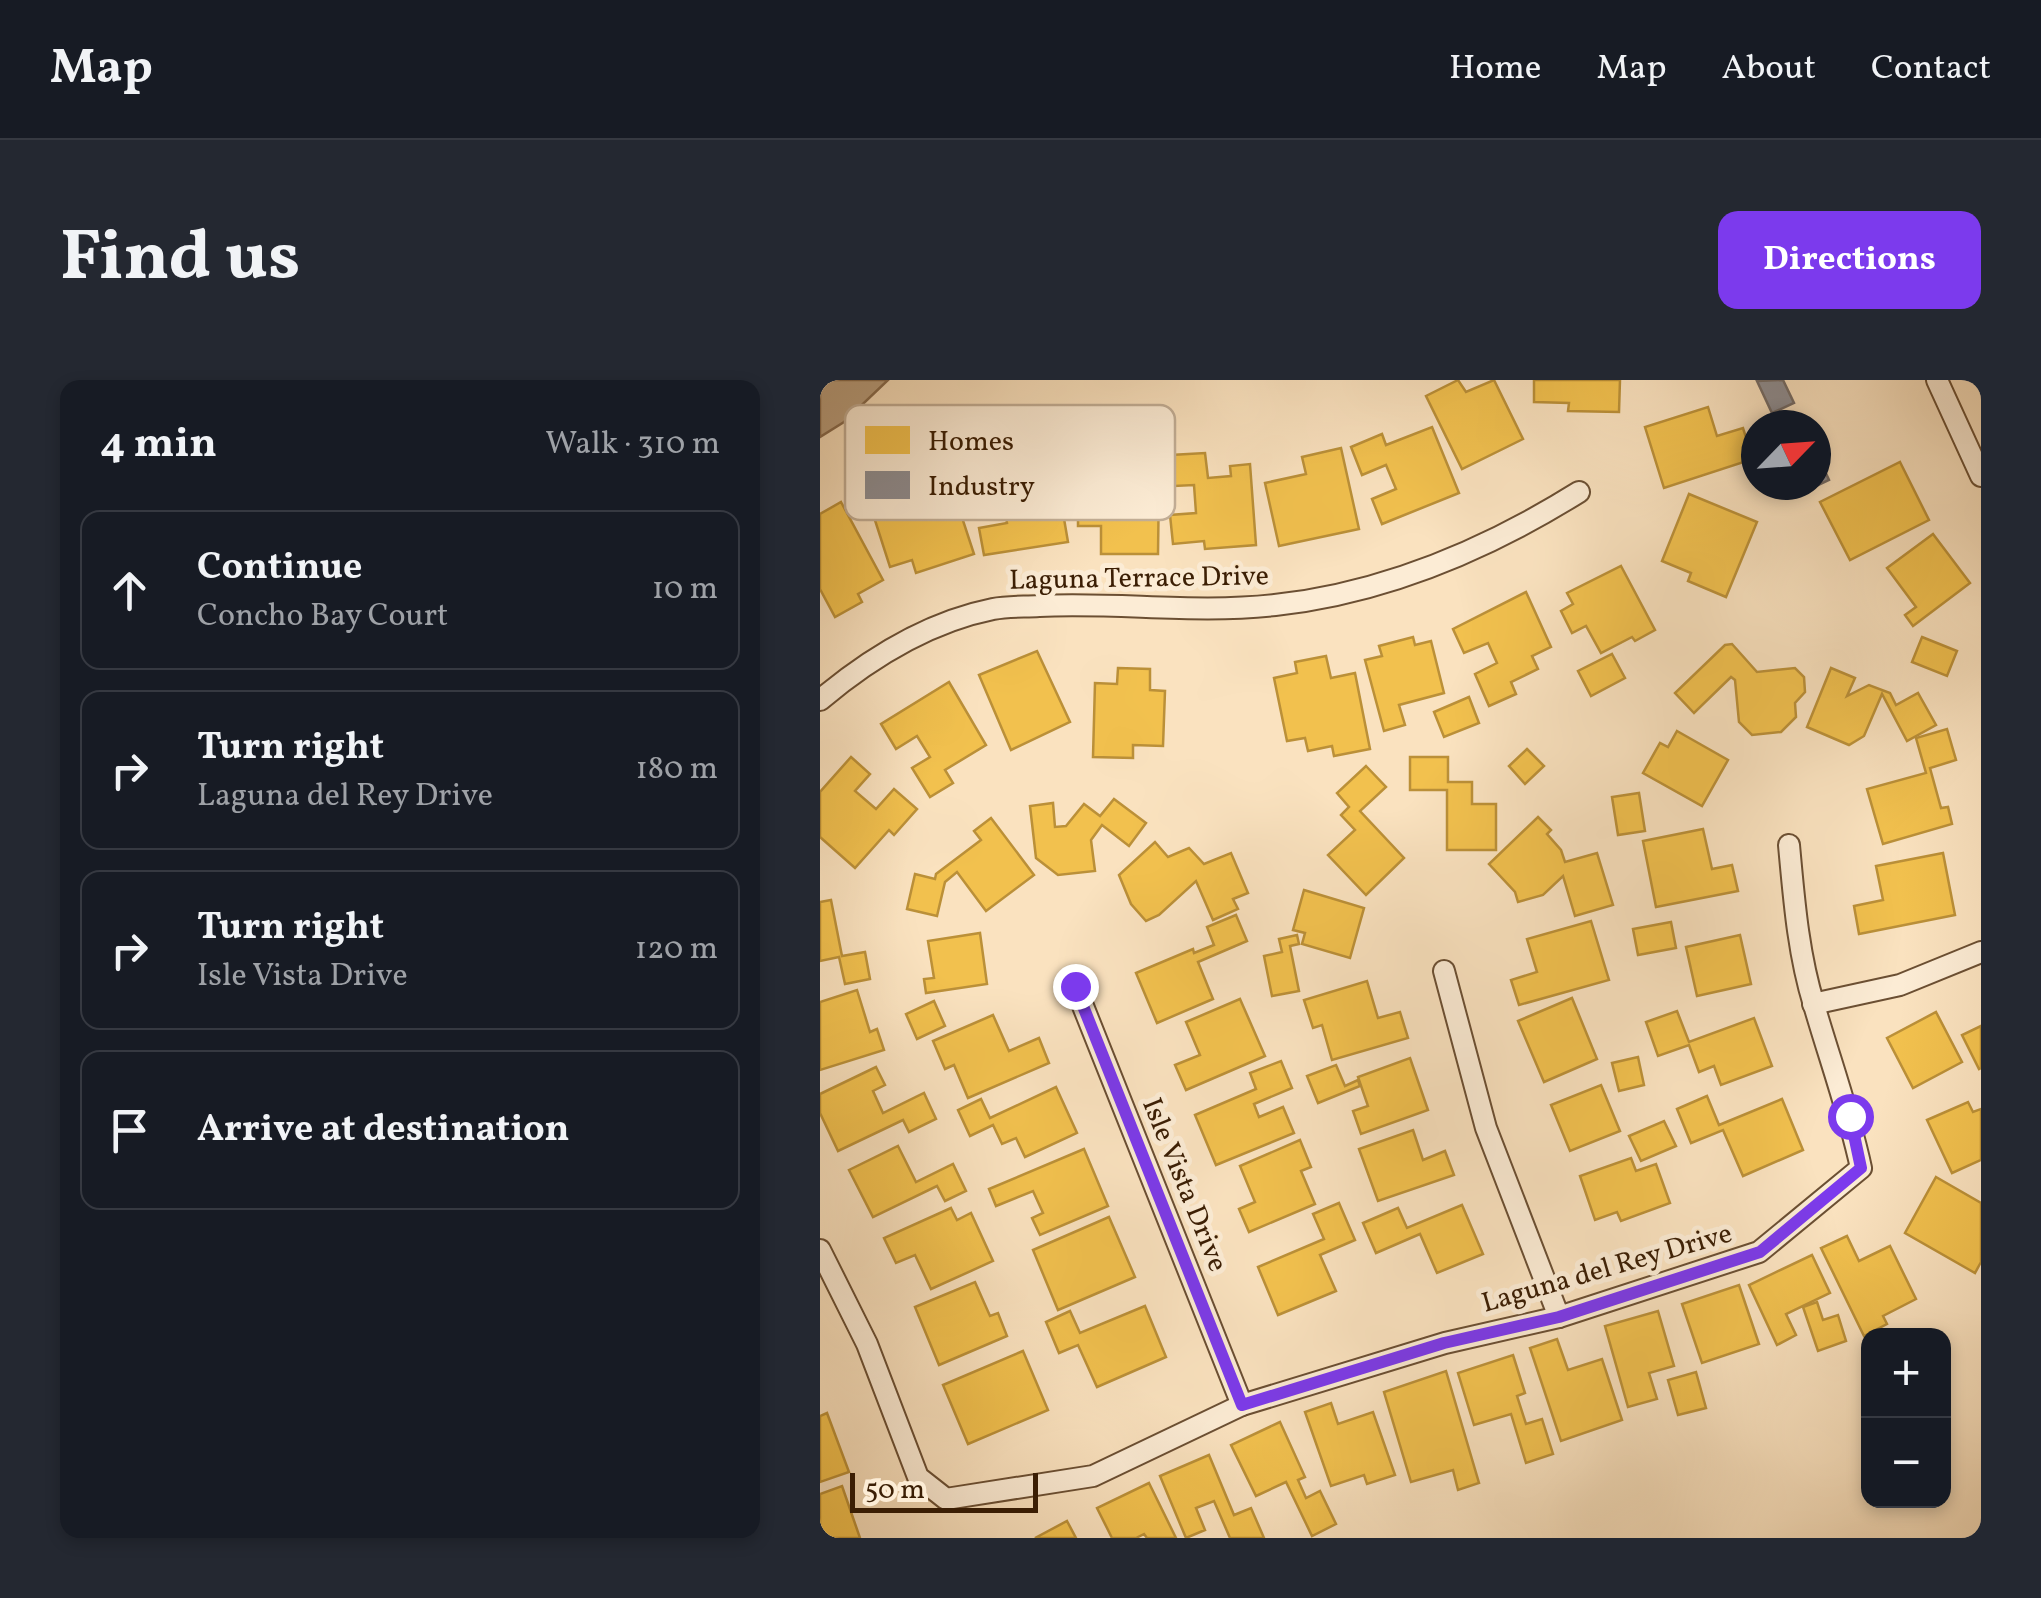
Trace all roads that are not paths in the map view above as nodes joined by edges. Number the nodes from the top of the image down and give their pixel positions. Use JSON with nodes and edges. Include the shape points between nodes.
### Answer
{"nodes":[{"id":1,"x":1937,"y":380,"type":"edge"},
{"id":2,"x":1981,"y":476,"type":"edge"},
{"id":3,"x":1579,"y":492,"type":"dead end"},
{"id":4,"x":820,"y":700,"type":"edge"},
{"id":5,"x":1789,"y":845,"type":"dead end"},
{"id":6,"x":1981,"y":952,"type":"edge"},
{"id":7,"x":1444,"y":971,"type":"dead end"},
{"id":8,"x":1075,"y":986,"type":"dead end"},
{"id":9,"x":1813,"y":1004,"type":"junction"},
{"id":10,"x":820,"y":1250,"type":"edge"},
{"id":11,"x":827,"y":1282,"type":"edge"},
{"id":12,"x":1559,"y":1317,"type":"junction"},
{"id":13,"x":1242,"y":1405,"type":"junction"}],
"edges":[{"from":1,"to":2,"type":"street"},
{"from":3,"to":4,"type":"street","name":"Laguna Terrace Drive","via":[[1483,546],[1351,592],[1200,610],[994,608],[929,630],[864,663]]},
{"from":5,"to":9,"type":"street","via":[[1798,940]]},
{"from":6,"to":9,"type":"street","via":[[1900,985]]},
{"from":7,"to":12,"type":"street","via":[[1486,1128]]},
{"from":8,"to":13,"type":"street","name":"Isle Vista Drive"},
{"from":9,"to":12,"type":"street","name":"Laguna del Rey Drive","via":[[1861,1168],[1760,1252]]},
{"from":10,"to":11,"type":"street"},
{"from":11,"to":13,"type":"street","name":"Laguna del Rey Drive","via":[[867,1344],[918,1477],[946,1499],[1093,1476]]},
{"from":12,"to":13,"type":"street","name":"Laguna del Rey Drive","via":[[1444,1343]]}]}
